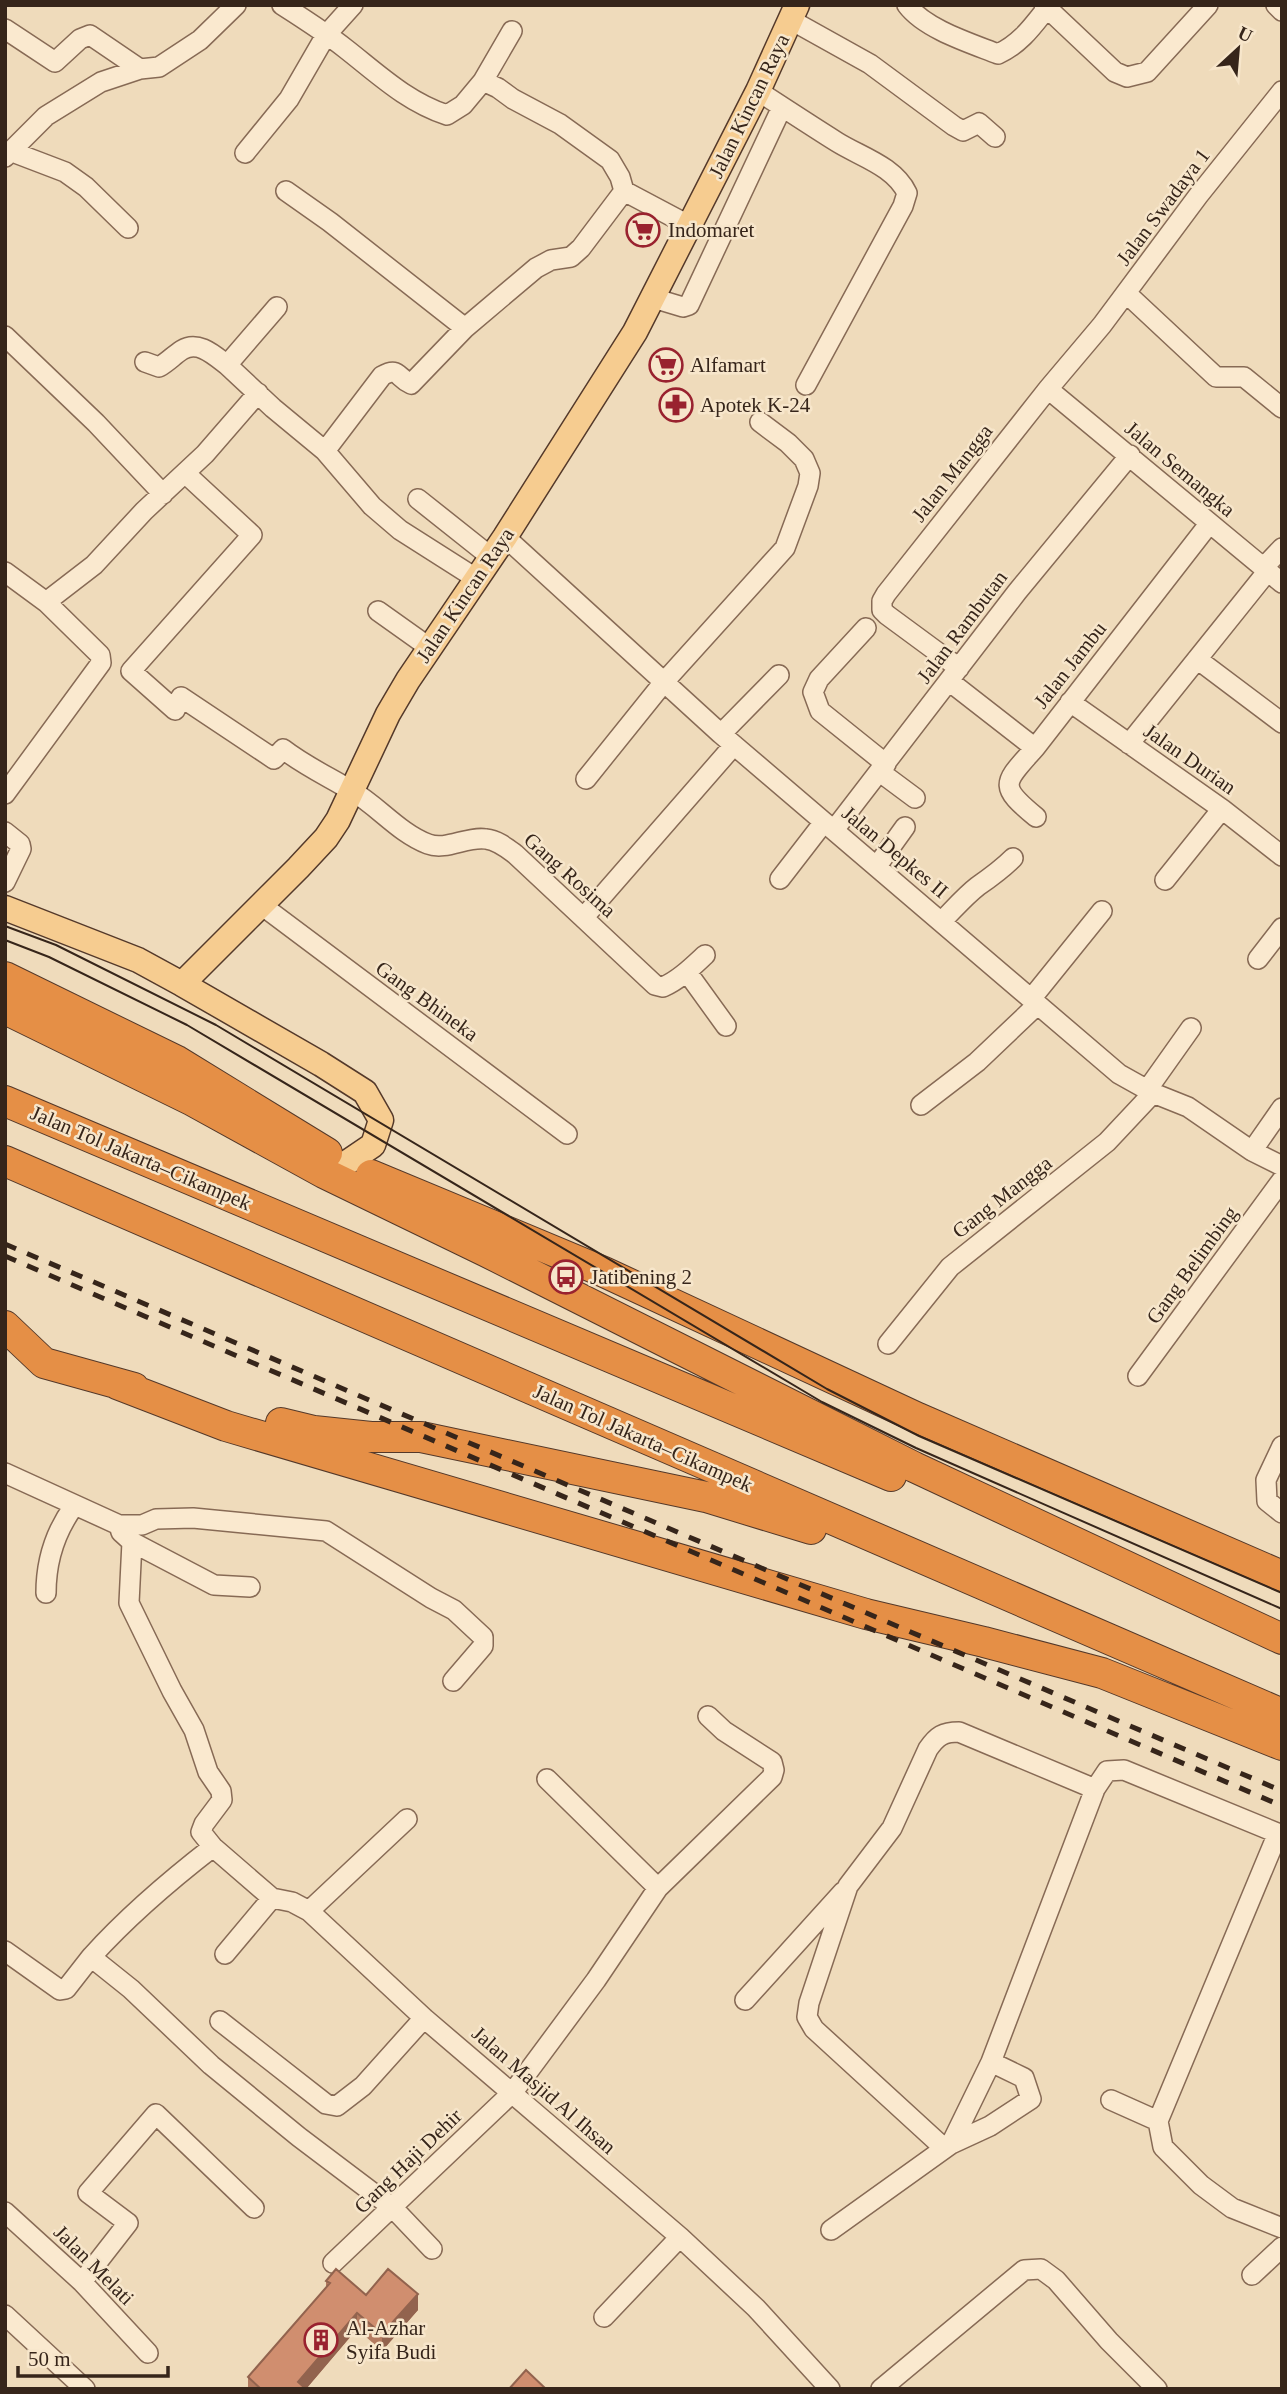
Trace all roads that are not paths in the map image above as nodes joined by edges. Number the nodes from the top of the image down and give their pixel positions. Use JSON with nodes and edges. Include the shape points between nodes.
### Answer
{"nodes":[{"id":1,"x":236,"y":5,"type":"edge"},
{"id":2,"x":282,"y":5,"type":"edge"},
{"id":3,"x":353,"y":5,"type":"edge"},
{"id":4,"x":907,"y":5,"type":"edge"},
{"id":5,"x":1208,"y":5,"type":"edge"},
{"id":6,"x":1276,"y":5,"type":"edge"},
{"id":7,"x":1045,"y":6,"type":"edge"},
{"id":8,"x":1282,"y":11,"type":"edge"},
{"id":9,"x":794,"y":13,"type":"edge"},
{"id":10,"x":5,"y":29,"type":"edge"},
{"id":11,"x":512,"y":31,"type":"dead end"},
{"id":12,"x":327,"y":34,"type":"junction"},
{"id":13,"x":140,"y":69,"type":"junction"},
{"id":14,"x":483,"y":81,"type":"junction"},
{"id":15,"x":758,"y":91,"type":"junction"},
{"id":16,"x":1282,"y":91,"type":"edge"},
{"id":17,"x":782,"y":107,"type":"junction"},
{"id":18,"x":995,"y":137,"type":"dead end"},
{"id":19,"x":245,"y":153,"type":"dead end"},
{"id":20,"x":8,"y":154,"type":"edge"},
{"id":21,"x":286,"y":191,"type":"dead end"},
{"id":22,"x":624,"y":191,"type":"junction"},
{"id":23,"x":690,"y":226,"type":"junction"},
{"id":24,"x":128,"y":228,"type":"dead end"},
{"id":25,"x":1126,"y":293,"type":"junction"},
{"id":26,"x":653,"y":298,"type":"junction"},
{"id":27,"x":277,"y":307,"type":"dead end"},
{"id":28,"x":465,"y":328,"type":"junction"},
{"id":29,"x":5,"y":336,"type":"edge"},
{"id":30,"x":145,"y":362,"type":"dead end"},
{"id":31,"x":227,"y":365,"type":"junction"},
{"id":32,"x":806,"y":385,"type":"dead end"},
{"id":33,"x":1048,"y":389,"type":"junction"},
{"id":34,"x":258,"y":393,"type":"junction"},
{"id":35,"x":1282,"y":408,"type":"edge"},
{"id":36,"x":760,"y":422,"type":"dead end"},
{"id":37,"x":326,"y":451,"type":"junction"},
{"id":38,"x":1130,"y":455,"type":"junction"},
{"id":39,"x":186,"y":474,"type":"junction"},
{"id":40,"x":163,"y":494,"type":"junction"},
{"id":41,"x":418,"y":499,"type":"dead end"},
{"id":42,"x":1209,"y":524,"type":"junction"},
{"id":43,"x":498,"y":547,"type":"junction"},
{"id":44,"x":1282,"y":548,"type":"edge"},
{"id":45,"x":5,"y":572,"type":"edge"},
{"id":46,"x":1271,"y":575,"type":"edge"},
{"id":47,"x":477,"y":579,"type":"junction"},
{"id":48,"x":46,"y":602,"type":"junction"},
{"id":49,"x":378,"y":611,"type":"dead end"},
{"id":50,"x":866,"y":628,"type":"dead end"},
{"id":51,"x":430,"y":648,"type":"junction"},
{"id":52,"x":1197,"y":659,"type":"junction"},
{"id":53,"x":954,"y":674,"type":"junction"},
{"id":54,"x":779,"y":675,"type":"dead end"},
{"id":55,"x":664,"y":682,"type":"junction"},
{"id":56,"x":1070,"y":702,"type":"junction"},
{"id":57,"x":1282,"y":723,"type":"edge"},
{"id":58,"x":727,"y":739,"type":"junction"},
{"id":59,"x":1129,"y":744,"type":"junction"},
{"id":60,"x":1035,"y":748,"type":"junction"},
{"id":61,"x":883,"y":768,"type":"junction"},
{"id":62,"x":586,"y":779,"type":"dead end"},
{"id":63,"x":346,"y":788,"type":"junction"},
{"id":64,"x":5,"y":794,"type":"edge"},
{"id":65,"x":915,"y":798,"type":"dead end"},
{"id":66,"x":1222,"y":809,"type":"junction"},
{"id":67,"x":1036,"y":817,"type":"dead end"},
{"id":68,"x":829,"y":826,"type":"junction"},
{"id":69,"x":905,"y":827,"type":"dead end"},
{"id":70,"x":5,"y":832,"type":"edge"},
{"id":71,"x":1282,"y":856,"type":"edge"},
{"id":72,"x":1013,"y":858,"type":"dead end"},
{"id":73,"x":877,"y":866,"type":"junction"},
{"id":74,"x":780,"y":879,"type":"dead end"},
{"id":75,"x":1166,"y":880,"type":"dead end"},
{"id":76,"x":5,"y":882,"type":"edge"},
{"id":77,"x":260,"y":904,"type":"junction"},
{"id":78,"x":5,"y":908,"type":"edge"},
{"id":79,"x":1102,"y":911,"type":"dead end"},
{"id":80,"x":584,"y":917,"type":"junction"},
{"id":81,"x":942,"y":921,"type":"junction"},
{"id":82,"x":1282,"y":928,"type":"edge"},
{"id":83,"x":705,"y":955,"type":"dead end"},
{"id":84,"x":1258,"y":959,"type":"dead end"},
{"id":85,"x":687,"y":972,"type":"junction"},
{"id":86,"x":5,"y":977,"type":"edge"},
{"id":87,"x":182,"y":984,"type":"junction"},
{"id":88,"x":1034,"y":1002,"type":"junction"},
{"id":89,"x":5,"y":1009,"type":"edge"},
{"id":90,"x":726,"y":1026,"type":"dead end"},
{"id":91,"x":1191,"y":1028,"type":"dead end"},
{"id":92,"x":1150,"y":1092,"type":"junction"},
{"id":93,"x":5,"y":1101,"type":"edge"},
{"id":94,"x":921,"y":1105,"type":"dead end"},
{"id":95,"x":1282,"y":1108,"type":"edge"},
{"id":96,"x":567,"y":1134,"type":"dead end"},
{"id":97,"x":1252,"y":1151,"type":"junction"},
{"id":98,"x":5,"y":1161,"type":"edge"},
{"id":99,"x":345,"y":1164,"type":"junction"},
{"id":100,"x":1282,"y":1166,"type":"edge"},
{"id":101,"x":1282,"y":1180,"type":"edge"},
{"id":102,"x":5,"y":1326,"type":"edge"},
{"id":103,"x":888,"y":1344,"type":"dead end"},
{"id":104,"x":5,"y":1347,"type":"edge"},
{"id":105,"x":44,"y":1363,"type":"junction"},
{"id":106,"x":1138,"y":1376,"type":"dead end"},
{"id":107,"x":117,"y":1384,"type":"junction"},
{"id":108,"x":1282,"y":1447,"type":"edge"},
{"id":109,"x":5,"y":1473,"type":"edge"},
{"id":110,"x":74,"y":1506,"type":"junction"},
{"id":111,"x":1282,"y":1513,"type":"edge"},
{"id":112,"x":119,"y":1525,"type":"junction"},
{"id":113,"x":132,"y":1542,"type":"junction"},
{"id":114,"x":1282,"y":1576,"type":"edge"},
{"id":115,"x":250,"y":1587,"type":"dead end"},
{"id":116,"x":46,"y":1593,"type":"dead end"},
{"id":117,"x":1090,"y":1633,"type":"junction"},
{"id":118,"x":1282,"y":1641,"type":"edge"},
{"id":119,"x":453,"y":1681,"type":"dead end"},
{"id":120,"x":1282,"y":1714,"type":"edge"},
{"id":121,"x":708,"y":1716,"type":"dead end"},
{"id":122,"x":1282,"y":1745,"type":"edge"},
{"id":123,"x":547,"y":1779,"type":"dead end"},
{"id":124,"x":1094,"y":1789,"type":"junction"},
{"id":125,"x":407,"y":1819,"type":"dead end"},
{"id":126,"x":1280,"y":1834,"type":"edge"},
{"id":127,"x":213,"y":1847,"type":"junction"},
{"id":128,"x":848,"y":1886,"type":"junction"},
{"id":129,"x":658,"y":1888,"type":"junction"},
{"id":130,"x":272,"y":1898,"type":"junction"},
{"id":131,"x":309,"y":1911,"type":"junction"},
{"id":132,"x":5,"y":1951,"type":"edge"},
{"id":133,"x":225,"y":1954,"type":"dead end"},
{"id":134,"x":91,"y":1957,"type":"junction"},
{"id":135,"x":745,"y":2000,"type":"dead end"},
{"id":136,"x":424,"y":2018,"type":"junction"},
{"id":137,"x":220,"y":2021,"type":"dead end"},
{"id":138,"x":991,"y":2062,"type":"junction"},
{"id":139,"x":513,"y":2092,"type":"junction"},
{"id":140,"x":1111,"y":2100,"type":"dead end"},
{"id":141,"x":1158,"y":2121,"type":"junction"},
{"id":142,"x":948,"y":2146,"type":"junction"},
{"id":143,"x":254,"y":2208,"type":"dead end"},
{"id":144,"x":393,"y":2208,"type":"junction"},
{"id":145,"x":5,"y":2212,"type":"edge"},
{"id":146,"x":1282,"y":2228,"type":"edge"},
{"id":147,"x":831,"y":2230,"type":"dead end"},
{"id":148,"x":680,"y":2237,"type":"junction"},
{"id":149,"x":1282,"y":2248,"type":"edge"},
{"id":150,"x":432,"y":2249,"type":"dead end"},
{"id":151,"x":333,"y":2263,"type":"dead end"},
{"id":152,"x":1252,"y":2275,"type":"dead end"},
{"id":153,"x":82,"y":2282,"type":"junction"},
{"id":154,"x":5,"y":2315,"type":"edge"},
{"id":155,"x":604,"y":2317,"type":"dead end"},
{"id":156,"x":148,"y":2353,"type":"dead end"},
{"id":157,"x":85,"y":2389,"type":"edge"},
{"id":158,"x":830,"y":2389,"type":"edge"},
{"id":159,"x":881,"y":2389,"type":"edge"},
{"id":160,"x":1157,"y":2389,"type":"edge"}],
"edges":[{"from":1,"to":13,"type":"street","via":[[181,54],[159,67]]},
{"from":2,"to":12,"type":"street"},
{"from":3,"to":12,"type":"street"},
{"from":4,"to":7,"type":"street","via":[[953,36],[998,54],[1028,33]]},
{"from":5,"to":7,"type":"street","via":[[1147,72],[1127,77],[1115,72]]},
{"from":6,"to":8,"type":"street"},
{"from":9,"to":15,"type":"main road","name":"Jalan Kincan Raya"},
{"from":9,"to":18,"type":"street","via":[[963,131],[979,122]]},
{"from":10,"to":13,"type":"street","via":[[55,62],[90,35]]},
{"from":11,"to":14,"type":"street"},
{"from":12,"to":14,"type":"street","via":[[424,107],[447,115],[463,105]]},
{"from":12,"to":19,"type":"street","via":[[289,99]]},
{"from":13,"to":20,"type":"street","via":[[101,82],[46,116]]},
{"from":14,"to":22,"type":"street","via":[[560,124],[610,160]]},
{"from":15,"to":17,"type":"street"},
{"from":15,"to":23,"type":"main road","name":"Jalan Kincan Raya"},
{"from":16,"to":25,"type":"street","name":"Jalan Swadaya 1"},
{"from":17,"to":26,"type":"street","via":[[690,305]]},
{"from":17,"to":32,"type":"street","via":[[882,167],[907,193]]},
{"from":20,"to":24,"type":"street","via":[[65,172]]},
{"from":21,"to":28,"type":"street"},
{"from":22,"to":23,"type":"street"},
{"from":22,"to":28,"type":"street","via":[[571,257],[536,268]]},
{"from":23,"to":26,"type":"main road","name":"Jalan Kincan Raya"},
{"from":25,"to":33,"type":"street","name":"Jalan Mangga"},
{"from":25,"to":35,"type":"street","name":"Jalan Swadaya 1","via":[[1216,377],[1244,377]]},
{"from":26,"to":43,"type":"main road","name":"Jalan Kincan Raya"},
{"from":27,"to":31,"type":"street"},
{"from":28,"to":37,"type":"street","via":[[411,384],[395,372],[382,376]]},
{"from":29,"to":40,"type":"street"},
{"from":30,"to":31,"type":"street","via":[[159,367],[181,350],[196,346]]},
{"from":31,"to":34,"type":"street"},
{"from":33,"to":38,"type":"street","name":"Jalan Semangka"},
{"from":33,"to":53,"type":"street","name":"Jalan Mangga","via":[[882,601],[882,610]]},
{"from":34,"to":37,"type":"street"},
{"from":34,"to":39,"type":"street"},
{"from":36,"to":55,"type":"street","via":[[804,459],[810,473],[791,533],[780,556]]},
{"from":37,"to":47,"type":"street","via":[[372,506],[400,530]]},
{"from":38,"to":42,"type":"street","name":"Jalan Semangka"},
{"from":38,"to":53,"type":"street","name":"Jalan Rambutan"},
{"from":39,"to":40,"type":"street"},
{"from":39,"to":63,"type":"street","name":"Gang Rosima","via":[[252,535],[131,671],[174,710],[181,697],[274,759],[282,749]]},
{"from":40,"to":48,"type":"street","via":[[94,565]]},
{"from":41,"to":43,"type":"street","name":"Jalan Depkes II"},
{"from":42,"to":46,"type":"street","name":"Jalan Semangka"},
{"from":42,"to":56,"type":"street","name":"Jalan Jambu"},
{"from":43,"to":47,"type":"main road","name":"Jalan Kincan Raya"},
{"from":43,"to":55,"type":"street","name":"Jalan Depkes II"},
{"from":44,"to":46,"type":"street"},
{"from":45,"to":48,"type":"street"},
{"from":46,"to":52,"type":"street"},
{"from":47,"to":51,"type":"main road","name":"Jalan Kincan Raya"},
{"from":48,"to":64,"type":"street","via":[[100,655],[101,663]]},
{"from":49,"to":51,"type":"street"},
{"from":50,"to":61,"type":"street","via":[[819,679],[813,692],[820,711]]},
{"from":51,"to":63,"type":"main road","name":"Jalan Kincan Raya"},
{"from":52,"to":57,"type":"street"},
{"from":52,"to":59,"type":"street"},
{"from":53,"to":60,"type":"street"},
{"from":53,"to":61,"type":"street","name":"Jalan Rambutan"},
{"from":54,"to":58,"type":"street"},
{"from":55,"to":58,"type":"street","name":"Jalan Depkes II"},
{"from":55,"to":62,"type":"street"},
{"from":56,"to":59,"type":"street","name":"Jalan Durian"},
{"from":56,"to":60,"type":"street","name":"Jalan Jambu"},
{"from":58,"to":68,"type":"street","name":"Jalan Depkes II"},
{"from":58,"to":80,"type":"street"},
{"from":59,"to":66,"type":"street","name":"Jalan Durian"},
{"from":60,"to":67,"type":"street","name":"Jalan Jambu","via":[[1013,773],[1009,792]]},
{"from":61,"to":65,"type":"street"},
{"from":61,"to":68,"type":"street","name":"Jalan Rambutan"},
{"from":63,"to":77,"type":"main road","name":"Jalan Kincan Raya","via":[[326,838]]},
{"from":63,"to":80,"type":"street","name":"Gang Rosima","via":[[428,844],[439,847],[487,839],[502,845]]},
{"from":66,"to":71,"type":"street","name":"Jalan Durian"},
{"from":66,"to":75,"type":"street"},
{"from":68,"to":73,"type":"street","name":"Jalan Depkes II"},
{"from":68,"to":74,"type":"street","name":"Jalan Rambutan"},
{"from":69,"to":73,"type":"street"},
{"from":70,"to":76,"type":"street","via":[[21,849]]},
{"from":72,"to":81,"type":"street"},
{"from":73,"to":81,"type":"street","name":"Jalan Depkes II"},
{"from":77,"to":87,"type":"main road","name":"Jalan Kincan Raya"},
{"from":77,"to":96,"type":"street","name":"Gang Bhineka"},
{"from":78,"to":87,"type":"main road","via":[[138,960]]},
{"from":79,"to":88,"type":"street"},
{"from":80,"to":85,"type":"street","name":"Gang Rosima","via":[[655,985],[663,987]]},
{"from":81,"to":88,"type":"street","name":"Jalan Depkes II"},
{"from":82,"to":84,"type":"street"},
{"from":83,"to":85,"type":"street","name":"Gang Rosima"},
{"from":85,"to":90,"type":"street"},
{"from":86,"to":99,"type":"highway","via":[[177,1061]]},
{"from":87,"to":99,"type":"main road","via":[[365,1092],[382,1120],[373,1145]]},
{"from":88,"to":92,"type":"street","name":"Jalan Depkes II","via":[[1119,1074]]},
{"from":88,"to":94,"type":"street","via":[[977,1062]]},
{"from":89,"to":118,"type":"highway","via":[[914,1467]]},
{"from":91,"to":92,"type":"street","name":"Gang Mangga"},
{"from":92,"to":97,"type":"street","name":"Jalan Depkes II","via":[[1188,1107]]},
{"from":92,"to":103,"type":"street","name":"Gang Mangga","via":[[1107,1142],[950,1266]]},
{"from":93,"to":118,"type":"highway","name":"Jalan Tol Jakarta–Cikampek"},
{"from":95,"to":97,"type":"street"},
{"from":97,"to":100,"type":"street","name":"Jalan Depkes II"},
{"from":98,"to":117,"type":"highway","name":"Jalan Tol Jakarta–Cikampek"},
{"from":99,"to":114,"type":"highway","via":[[604,1272],[918,1418]]},
{"from":101,"to":106,"type":"street","name":"Gang Belimbing"},
{"from":102,"to":105,"type":"highway"},
{"from":104,"to":105,"type":"street"},
{"from":105,"to":107,"type":"highway"},
{"from":107,"to":117,"type":"highway","via":[[314,1431],[421,1437],[706,1497],[857,1543]]},
{"from":107,"to":122,"type":"highway","via":[[226,1426],[866,1614],[1102,1674]]},
{"from":108,"to":111,"type":"street","via":[[1266,1480],[1267,1501]]},
{"from":109,"to":110,"type":"street"},
{"from":110,"to":112,"type":"street"},
{"from":110,"to":116,"type":"street","via":[[58,1531],[49,1559]]},
{"from":112,"to":113,"type":"street"},
{"from":112,"to":119,"type":"street","via":[[193,1518],[326,1531],[454,1610],[483,1637],[483,1646]]},
{"from":113,"to":115,"type":"street","via":[[214,1585]]},
{"from":113,"to":127,"type":"street","via":[[129,1603],[221,1791],[222,1800],[201,1832]]},
{"from":117,"to":120,"type":"highway","name":"Jalan Tol Jakarta–Cikampek"},
{"from":121,"to":129,"type":"street","name":"Gang Haji Dehir","via":[[772,1762],[772,1777]]},
{"from":123,"to":129,"type":"street"},
{"from":124,"to":126,"type":"street","via":[[1107,1771],[1124,1770]]},
{"from":124,"to":128,"type":"street","via":[[959,1732],[947,1732],[928,1749],[892,1828]]},
{"from":124,"to":138,"type":"street"},
{"from":125,"to":131,"type":"street"},
{"from":126,"to":141,"type":"street"},
{"from":127,"to":130,"type":"street","name":"Jalan Masjid Al Ihsan"},
{"from":127,"to":134,"type":"street","via":[[122,1923]]},
{"from":128,"to":135,"type":"street"},
{"from":128,"to":142,"type":"street","via":[[807,2017],[814,2029]]},
{"from":129,"to":139,"type":"street","name":"Gang Haji Dehir"},
{"from":130,"to":131,"type":"street","name":"Jalan Masjid Al Ihsan"},
{"from":130,"to":133,"type":"street"},
{"from":131,"to":136,"type":"street","name":"Jalan Masjid Al Ihsan"},
{"from":132,"to":134,"type":"street","via":[[60,1990],[66,1989]]},
{"from":134,"to":144,"type":"street","via":[[211,2065]]},
{"from":136,"to":137,"type":"street","via":[[363,2087],[337,2106],[326,2104]]},
{"from":136,"to":139,"type":"street","name":"Jalan Masjid Al Ihsan"},
{"from":138,"to":142,"type":"street"},
{"from":138,"to":142,"type":"street","via":[[1024,2078],[1031,2099]]},
{"from":139,"to":144,"type":"street","name":"Gang Haji Dehir"},
{"from":139,"to":148,"type":"street","name":"Jalan Masjid Al Ihsan"},
{"from":140,"to":141,"type":"street"},
{"from":141,"to":146,"type":"street","via":[[1163,2147],[1201,2185],[1232,2208]]},
{"from":142,"to":147,"type":"street"},
{"from":143,"to":153,"type":"street","via":[[156,2114],[88,2193],[128,2223]]},
{"from":144,"to":150,"type":"street"},
{"from":144,"to":151,"type":"street","name":"Gang Haji Dehir"},
{"from":145,"to":153,"type":"street","name":"Jalan Melati"},
{"from":148,"to":155,"type":"street"},
{"from":148,"to":158,"type":"street","name":"Jalan Masjid Al Ihsan","via":[[756,2308]]},
{"from":149,"to":152,"type":"street"},
{"from":153,"to":156,"type":"street","name":"Jalan Melati"},
{"from":154,"to":157,"type":"street"},
{"from":159,"to":160,"type":"street","via":[[1024,2270],[1041,2269]]}]}
